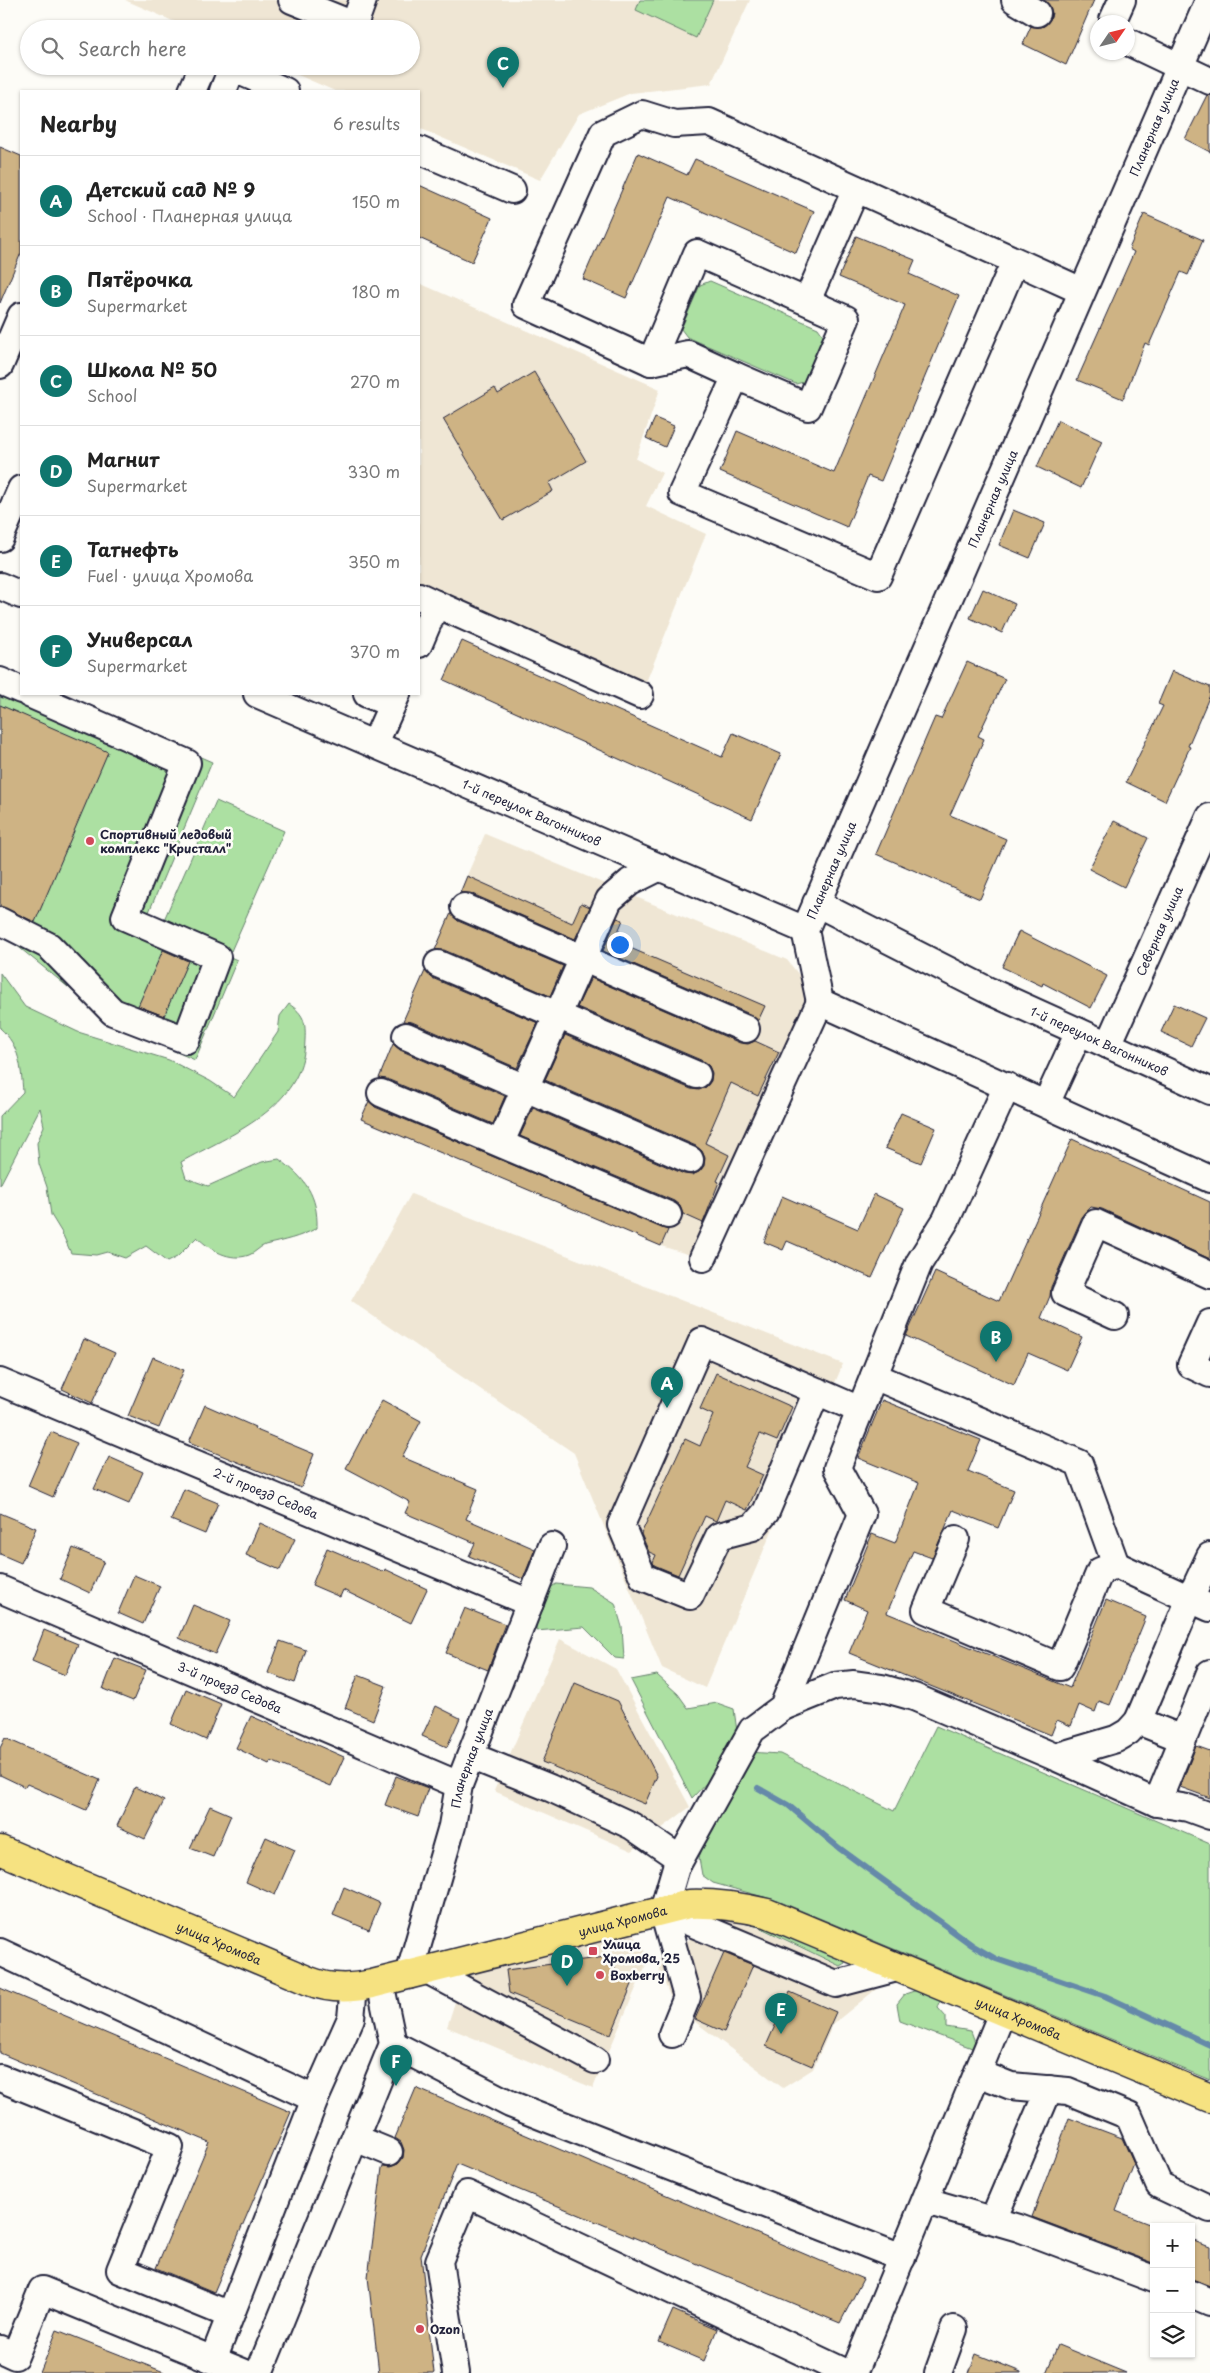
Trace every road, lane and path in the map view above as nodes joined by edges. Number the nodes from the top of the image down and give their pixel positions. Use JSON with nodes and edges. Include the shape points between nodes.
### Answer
{"nodes":[{"id":1,"x":292,"y":0,"type":"edge"},
{"id":2,"x":364,"y":0,"type":"edge"},
{"id":3,"x":1122,"y":0,"type":"edge"},
{"id":4,"x":1209,"y":0,"type":"edge"},
{"id":5,"x":1115,"y":15,"type":"edge"},
{"id":6,"x":342,"y":20,"type":"edge"},
{"id":7,"x":356,"y":20,"type":"edge"},
{"id":8,"x":1135,"y":46,"type":"edge"},
{"id":9,"x":1180,"y":68,"type":"junction"},
{"id":10,"x":199,"y":75,"type":"edge"},
{"id":11,"x":229,"y":75,"type":"edge"},
{"id":12,"x":248,"y":75,"type":"edge"},
{"id":13,"x":1210,"y":81,"type":"edge"},
{"id":14,"x":192,"y":90,"type":"edge"},
{"id":15,"x":223,"y":90,"type":"edge"},
{"id":16,"x":283,"y":90,"type":"edge"},
{"id":17,"x":420,"y":150,"type":"edge"},
{"id":18,"x":856,"y":189,"type":"junction"},
{"id":19,"x":512,"y":190,"type":"dead end"},
{"id":20,"x":1015,"y":260,"type":"junction"},
{"id":21,"x":1082,"y":292,"type":"junction"},
{"id":22,"x":807,"y":301,"type":"junction"},
{"id":23,"x":20,"y":318,"type":"edge"},
{"id":24,"x":650,"y":362,"type":"junction"},
{"id":25,"x":0,"y":365,"type":"edge"},
{"id":26,"x":736,"y":376,"type":"junction"},
{"id":27,"x":20,"y":490,"type":"edge"},
{"id":28,"x":0,"y":538,"type":"edge"},
{"id":29,"x":428,"y":600,"type":"edge"},
{"id":30,"x":420,"y":639,"type":"edge"},
{"id":31,"x":0,"y":681,"type":"edge"},
{"id":32,"x":20,"y":690,"type":"edge"},
{"id":33,"x":31,"y":695,"type":"edge"},
{"id":34,"x":259,"y":695,"type":"edge"},
{"id":35,"x":372,"y":695,"type":"edge"},
{"id":36,"x":640,"y":695,"type":"dead end"},
{"id":37,"x":394,"y":699,"type":"edge"},
{"id":38,"x":375,"y":743,"type":"junction"},
{"id":39,"x":1210,"y":817,"type":"edge"},
{"id":40,"x":660,"y":867,"type":"junction"},
{"id":41,"x":816,"y":903,"type":"junction"},
{"id":42,"x":464,"y":907,"type":"dead end"},
{"id":43,"x":0,"y":922,"type":"edge"},
{"id":44,"x":805,"y":930,"type":"junction"},
{"id":45,"x":581,"y":958,"type":"junction"},
{"id":46,"x":438,"y":964,"type":"dead end"},
{"id":47,"x":820,"y":1002,"type":"junction"},
{"id":48,"x":557,"y":1015,"type":"junction"},
{"id":49,"x":746,"y":1030,"type":"dead end"},
{"id":50,"x":1079,"y":1032,"type":"junction"},
{"id":51,"x":406,"y":1036,"type":"dead end"},
{"id":52,"x":1108,"y":1045,"type":"junction"},
{"id":53,"x":697,"y":1074,"type":"dead end"},
{"id":54,"x":1007,"y":1086,"type":"junction"},
{"id":55,"x":525,"y":1087,"type":"junction"},
{"id":56,"x":1210,"y":1091,"type":"edge"},
{"id":57,"x":381,"y":1093,"type":"dead end"},
{"id":58,"x":1046,"y":1104,"type":"junction"},
{"id":59,"x":501,"y":1142,"type":"junction"},
{"id":60,"x":690,"y":1160,"type":"dead end"},
{"id":61,"x":1210,"y":1179,"type":"edge"},
{"id":62,"x":668,"y":1215,"type":"dead end"},
{"id":63,"x":703,"y":1258,"type":"dead end"},
{"id":64,"x":1210,"y":1275,"type":"edge"},
{"id":65,"x":1115,"y":1316,"type":"dead end"},
{"id":66,"x":1210,"y":1323,"type":"edge"},
{"id":67,"x":1210,"y":1374,"type":"edge"},
{"id":68,"x":874,"y":1376,"type":"junction"},
{"id":69,"x":0,"y":1382,"type":"edge"},
{"id":70,"x":817,"y":1391,"type":"junction"},
{"id":71,"x":860,"y":1410,"type":"junction"},
{"id":72,"x":956,"y":1539,"type":"dead end"},
{"id":73,"x":552,"y":1546,"type":"dead end"},
{"id":74,"x":1210,"y":1556,"type":"edge"},
{"id":75,"x":1116,"y":1566,"type":"junction"},
{"id":76,"x":0,"y":1589,"type":"edge"},
{"id":77,"x":530,"y":1603,"type":"junction"},
{"id":78,"x":1200,"y":1604,"type":"edge"},
{"id":79,"x":1210,"y":1673,"type":"edge"},
{"id":80,"x":783,"y":1707,"type":"junction"},
{"id":81,"x":1138,"y":1721,"type":"junction"},
{"id":82,"x":1183,"y":1738,"type":"junction"},
{"id":83,"x":471,"y":1756,"type":"junction"},
{"id":84,"x":1055,"y":1757,"type":"junction"},
{"id":85,"x":460,"y":1785,"type":"junction"},
{"id":86,"x":1157,"y":1803,"type":"junction"},
{"id":87,"x":1210,"y":1816,"type":"edge"},
{"id":88,"x":0,"y":1850,"type":"edge"},
{"id":89,"x":680,"y":1859,"type":"junction"},
{"id":90,"x":663,"y":1911,"type":"junction"},
{"id":91,"x":0,"y":1952,"type":"edge"},
{"id":92,"x":897,"y":1968,"type":"junction"},
{"id":93,"x":418,"y":1972,"type":"junction"},
{"id":94,"x":367,"y":1984,"type":"junction"},
{"id":95,"x":1002,"y":2013,"type":"junction"},
{"id":96,"x":672,"y":2034,"type":"dead end"},
{"id":97,"x":392,"y":2044,"type":"junction"},
{"id":98,"x":595,"y":2060,"type":"dead end"},
{"id":99,"x":978,"y":2073,"type":"junction"},
{"id":100,"x":0,"y":2078,"type":"edge"},
{"id":101,"x":1049,"y":2089,"type":"junction"},
{"id":102,"x":1210,"y":2098,"type":"edge"},
{"id":103,"x":316,"y":2099,"type":"junction"},
{"id":104,"x":355,"y":2138,"type":"junction"},
{"id":105,"x":389,"y":2152,"type":"dead end"},
{"id":106,"x":926,"y":2201,"type":"junction"},
{"id":107,"x":1210,"y":2209,"type":"edge"},
{"id":108,"x":994,"y":2220,"type":"junction"},
{"id":109,"x":902,"y":2258,"type":"junction"},
{"id":110,"x":1150,"y":2277,"type":"edge"},
{"id":111,"x":1195,"y":2296,"type":"edge"},
{"id":112,"x":1210,"y":2302,"type":"edge"},
{"id":113,"x":230,"y":2315,"type":"junction"},
{"id":114,"x":954,"y":2328,"type":"dead end"},
{"id":115,"x":0,"y":2349,"type":"edge"},
{"id":116,"x":213,"y":2360,"type":"junction"},
{"id":117,"x":245,"y":2373,"type":"edge"},
{"id":118,"x":259,"y":2373,"type":"edge"},
{"id":119,"x":456,"y":2373,"type":"edge"},
{"id":120,"x":847,"y":2373,"type":"edge"},
{"id":121,"x":854,"y":2373,"type":"edge"},
{"id":122,"x":938,"y":2373,"type":"edge"}],
"edges":[{"from":1,"to":6,"type":"street"},
{"from":2,"to":7,"type":"street"},
{"from":3,"to":5,"type":"street"},
{"from":4,"to":9,"type":"street","name":"Планерная улица"},
{"from":8,"to":9,"type":"street"},
{"from":9,"to":13,"type":"street"},
{"from":9,"to":21,"type":"street","name":"Планерная улица"},
{"from":10,"to":14,"type":"street"},
{"from":11,"to":15,"type":"street"},
{"from":12,"to":16,"type":"street"},
{"from":17,"to":19,"type":"street"},
{"from":18,"to":20,"type":"street"},
{"from":18,"to":22,"type":"street"},
{"from":18,"to":24,"type":"street","via":[[709,122],[674,124],[642,114],[602,133],[526,304]]},
{"from":20,"to":21,"type":"street"},
{"from":20,"to":26,"type":"street","via":[[878,576],[682,493]]},
{"from":21,"to":41,"type":"street","name":"Планерная улица"},
{"from":22,"to":24,"type":"street","via":[[697,253]]},
{"from":22,"to":26,"type":"street","via":[[846,319],[808,407]]},
{"from":23,"to":25,"type":"street"},
{"from":24,"to":26,"type":"street","via":[[688,354]]},
{"from":27,"to":28,"type":"street"},
{"from":29,"to":30,"type":"street"},
{"from":29,"to":36,"type":"street"},
{"from":31,"to":32,"type":"street"},
{"from":33,"to":43,"type":"street","via":[[187,763],[126,916],[218,958],[186,1040],[113,1012],[49,946]]},
{"from":34,"to":38,"type":"street","name":"1-й переулок Вагонников"},
{"from":35,"to":37,"type":"street"},
{"from":37,"to":38,"type":"street"},
{"from":38,"to":40,"type":"street","name":"1-й переулок Вагонников"},
{"from":39,"to":52,"type":"street","name":"Северная улица"},
{"from":40,"to":44,"type":"street","name":"1-й переулок Вагонников"},
{"from":40,"to":45,"type":"street","via":[[630,882],[609,900]]},
{"from":41,"to":44,"type":"street","name":"Планерная улица"},
{"from":41,"to":50,"type":"street","name":"1-й переулок Вагонников","via":[[989,991]]},
{"from":42,"to":45,"type":"street"},
{"from":44,"to":47,"type":"street","name":"Планерная улица"},
{"from":45,"to":48,"type":"street"},
{"from":45,"to":49,"type":"street"},
{"from":46,"to":48,"type":"street"},
{"from":47,"to":54,"type":"street"},
{"from":47,"to":63,"type":"street"},
{"from":48,"to":53,"type":"street"},
{"from":48,"to":55,"type":"street"},
{"from":50,"to":52,"type":"street","name":"1-й переулок Вагонников"},
{"from":50,"to":58,"type":"street"},
{"from":51,"to":55,"type":"street"},
{"from":52,"to":56,"type":"street","name":"1-й переулок Вагонников"},
{"from":54,"to":58,"type":"street"},
{"from":54,"to":68,"type":"street","via":[[946,1220],[919,1263]]},
{"from":55,"to":59,"type":"street"},
{"from":55,"to":60,"type":"street"},
{"from":57,"to":59,"type":"street"},
{"from":58,"to":61,"type":"street"},
{"from":59,"to":62,"type":"street"},
{"from":64,"to":65,"type":"street","via":[[1096,1223],[1065,1293]]},
{"from":66,"to":67,"type":"street","via":[[1191,1365]]},
{"from":68,"to":71,"type":"street"},
{"from":68,"to":75,"type":"street","via":[[1079,1463]]},
{"from":69,"to":77,"type":"street","name":"2-й проезд Седова"},
{"from":70,"to":70,"type":"street","via":[[766,1512],[752,1527],[719,1536],[690,1596],[643,1577],[621,1525],[702,1341]]},
{"from":70,"to":71,"type":"street"},
{"from":71,"to":80,"type":"street","via":[[837,1468],[862,1514]]},
{"from":72,"to":75,"type":"street","via":[[926,1610],[1060,1667],[1100,1571]]},
{"from":73,"to":77,"type":"street","name":"Планерная улица"},
{"from":74,"to":78,"type":"street"},
{"from":75,"to":78,"type":"street"},
{"from":76,"to":85,"type":"street","name":"3-й проезд Седова"},
{"from":77,"to":83,"type":"street","name":"Планерная улица"},
{"from":78,"to":81,"type":"street"},
{"from":79,"to":82,"type":"street"},
{"from":80,"to":84,"type":"street","via":[[835,1686],[854,1684],[882,1688],[914,1697]]},
{"from":80,"to":89,"type":"street","via":[[752,1730]]},
{"from":81,"to":82,"type":"street"},
{"from":81,"to":84,"type":"street","via":[[1116,1739]]},
{"from":82,"to":86,"type":"street"},
{"from":83,"to":85,"type":"street","name":"Планерная улица"},
{"from":83,"to":89,"type":"street","via":[[632,1826]]},
{"from":84,"to":86,"type":"street"},
{"from":85,"to":93,"type":"street","name":"Планерная улица"},
{"from":86,"to":87,"type":"street","via":[[1188,1808]]},
{"from":88,"to":94,"type":"main road","name":"улица Хромова","via":[[319,1986]]},
{"from":89,"to":90,"type":"street"},
{"from":90,"to":92,"type":"main road","name":"улица Хромова","via":[[689,1904],[752,1909]]},
{"from":90,"to":92,"type":"street","via":[[836,1984]]},
{"from":90,"to":93,"type":"main road","name":"улица Хромова"},
{"from":90,"to":96,"type":"street","via":[[687,1997]]},
{"from":91,"to":103,"type":"street"},
{"from":92,"to":95,"type":"main road","name":"улица Хромова"},
{"from":93,"to":94,"type":"main road","name":"улица Хромова"},
{"from":93,"to":98,"type":"street"},
{"from":94,"to":97,"type":"street"},
{"from":94,"to":103,"type":"street"},
{"from":95,"to":99,"type":"street"},
{"from":95,"to":102,"type":"main road","name":"улица Хромова"},
{"from":97,"to":104,"type":"street"},
{"from":97,"to":109,"type":"street","via":[[510,2104]]},
{"from":99,"to":101,"type":"street","via":[[1011,2086]]},
{"from":99,"to":106,"type":"street"},
{"from":100,"to":113,"type":"street","via":[[170,2147],[120,2270]]},
{"from":101,"to":107,"type":"street","via":[[1068,2091],[1129,2116],[1159,2185]]},
{"from":101,"to":108,"type":"street"},
{"from":103,"to":113,"type":"street"},
{"from":104,"to":105,"type":"street"},
{"from":104,"to":118,"type":"street"},
{"from":106,"to":108,"type":"street"},
{"from":106,"to":109,"type":"street"},
{"from":108,"to":110,"type":"street"},
{"from":109,"to":121,"type":"street"},
{"from":111,"to":112,"type":"street"},
{"from":113,"to":116,"type":"street"},
{"from":114,"to":122,"type":"street"},
{"from":115,"to":116,"type":"street","via":[[15,2356],[42,2290]]},
{"from":116,"to":117,"type":"street"},
{"from":119,"to":120,"type":"street","via":[[439,2261],[467,2194]]}]}
